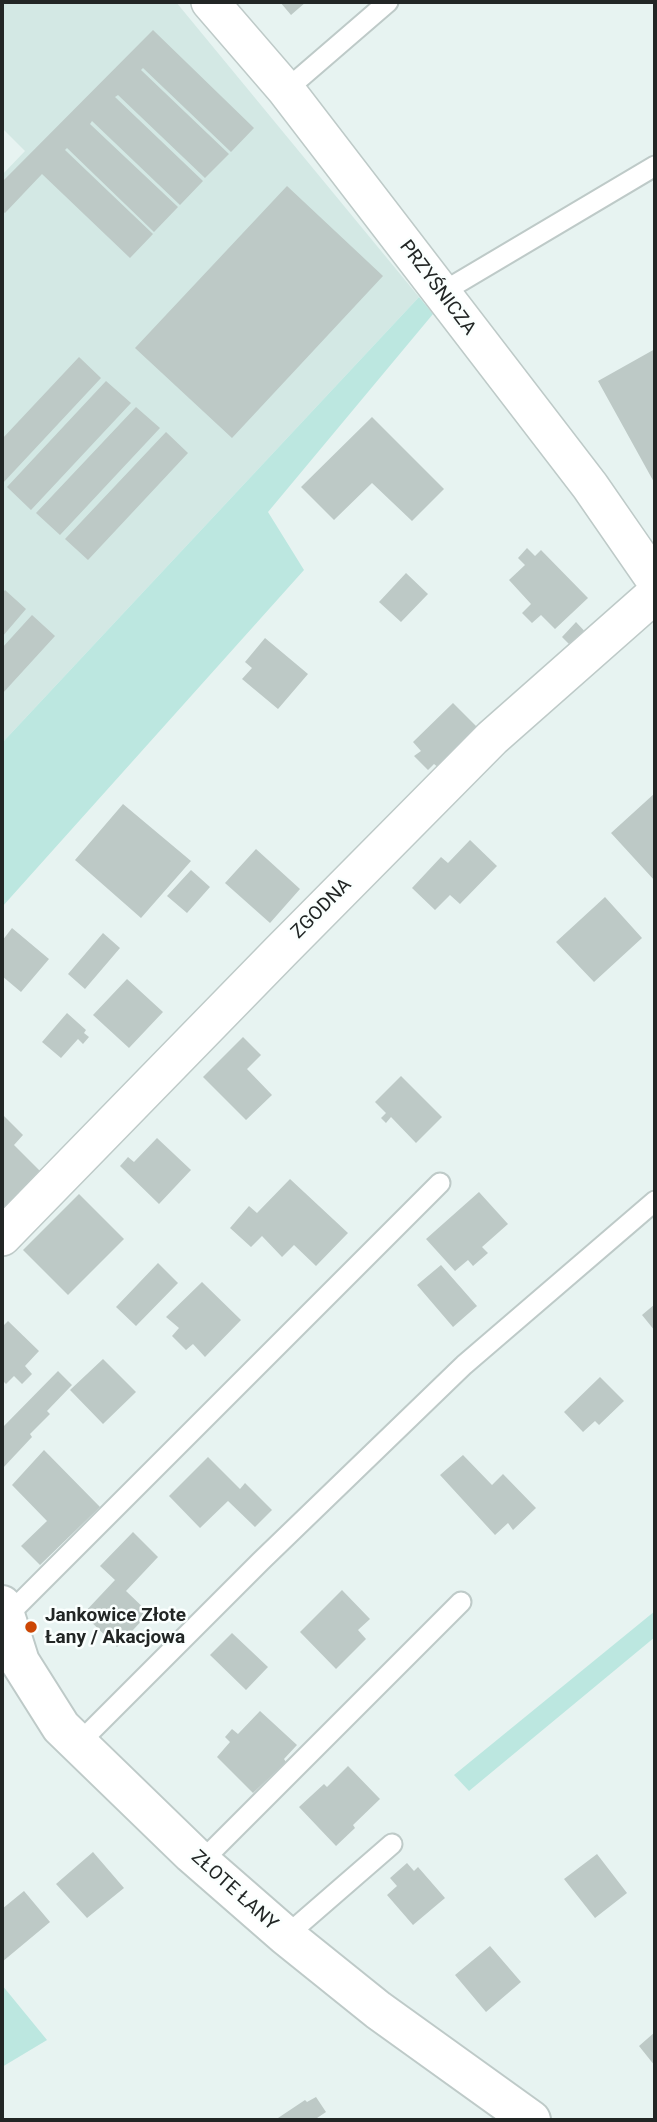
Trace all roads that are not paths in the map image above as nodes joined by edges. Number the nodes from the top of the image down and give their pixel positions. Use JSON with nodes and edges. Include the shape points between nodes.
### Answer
{"nodes":[{"id":1,"x":210,"y":2,"type":"edge"},
{"id":2,"x":388,"y":2,"type":"edge"},
{"id":3,"x":286,"y":90,"type":"junction"},
{"id":4,"x":655,"y":166,"type":"edge"},
{"id":5,"x":441,"y":293,"type":"junction"},
{"id":6,"x":655,"y":580,"type":"edge"},
{"id":7,"x":655,"y":594,"type":"edge"},
{"id":8,"x":440,"y":1183,"type":"dead end"},
{"id":9,"x":655,"y":1201,"type":"edge"},
{"id":10,"x":2,"y":1237,"type":"edge"},
{"id":11,"x":461,"y":1602,"type":"dead end"},
{"id":12,"x":4,"y":1611,"type":"edge"},
{"id":13,"x":11,"y":1665,"type":"edge"},
{"id":14,"x":79,"y":1743,"type":"junction"},
{"id":15,"x":393,"y":1844,"type":"dead end"},
{"id":16,"x":201,"y":1862,"type":"junction"},
{"id":17,"x":285,"y":1936,"type":"junction"},
{"id":18,"x":531,"y":2120,"type":"edge"}],
"edges":[{"from":1,"to":3,"type":"street","name":"PRZYŚNICZA"},
{"from":2,"to":3,"type":"lane"},
{"from":3,"to":5,"type":"street","name":"PRZYŚNICZA"},
{"from":4,"to":5,"type":"lane"},
{"from":5,"to":6,"type":"street","name":"PRZYŚNICZA","via":[[590,486]]},
{"from":7,"to":10,"type":"street","name":"ZGODNA","via":[[492,738]]},
{"from":8,"to":12,"type":"lane"},
{"from":9,"to":14,"type":"lane","via":[[464,1365]]},
{"from":11,"to":16,"type":"lane"},
{"from":12,"to":13,"type":"street","name":"ZŁOTE ŁANY"},
{"from":13,"to":14,"type":"street","name":"ZŁOTE ŁANY"},
{"from":14,"to":16,"type":"street","name":"ZŁOTE ŁANY"},
{"from":15,"to":17,"type":"lane"},
{"from":16,"to":17,"type":"street","name":"ZŁOTE ŁANY"},
{"from":17,"to":18,"type":"street","name":"ZŁOTE ŁANY","via":[[378,2010]]}]}
